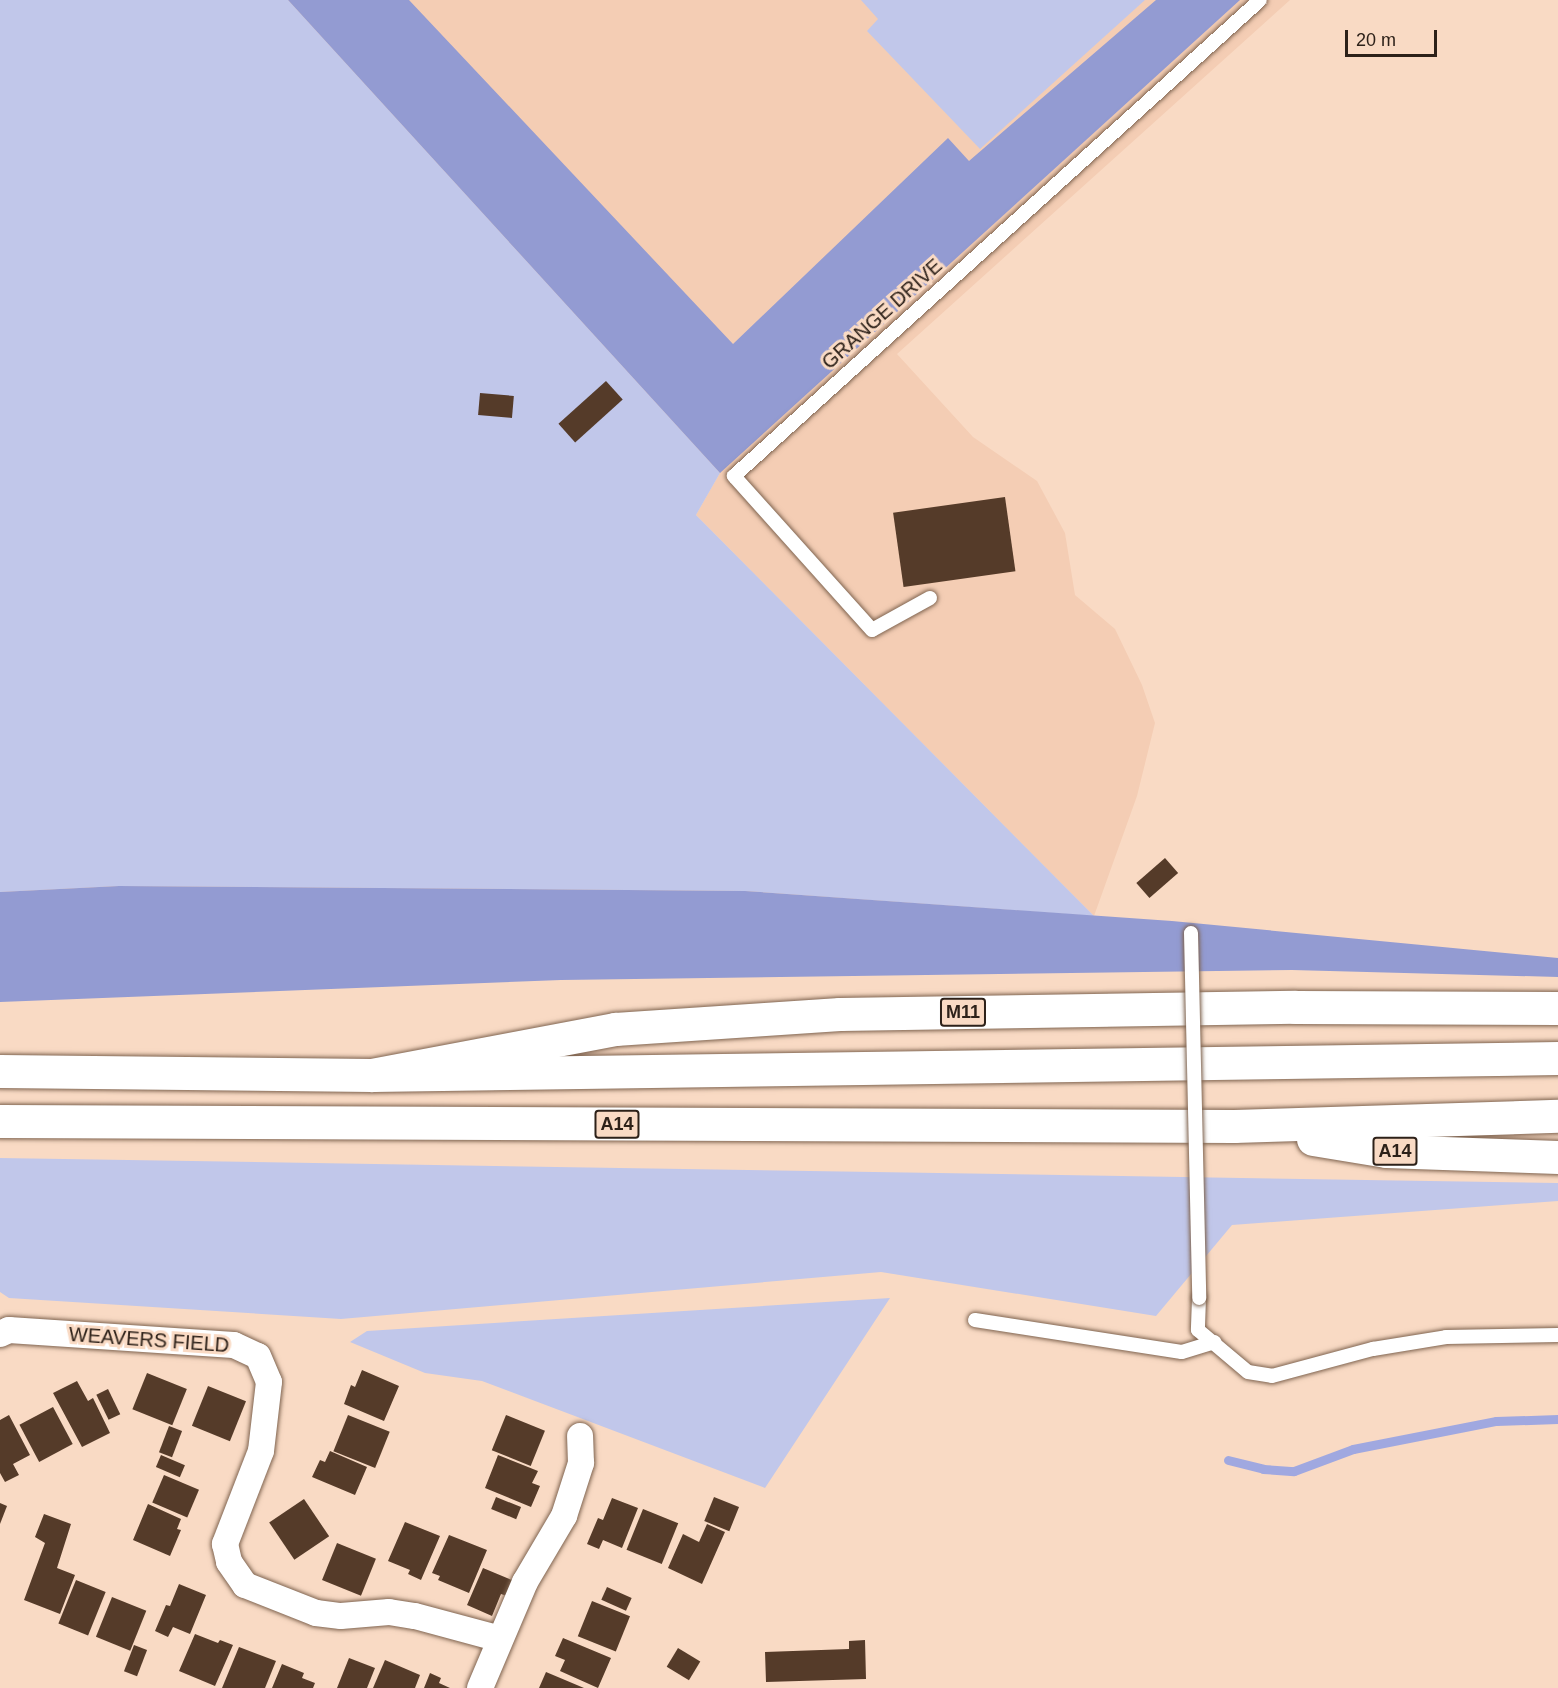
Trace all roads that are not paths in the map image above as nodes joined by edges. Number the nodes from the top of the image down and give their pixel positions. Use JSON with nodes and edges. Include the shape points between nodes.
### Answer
{"nodes":[{"id":1,"x":1260,"y":0,"type":"edge"},
{"id":2,"x":930,"y":598,"type":"dead end"},
{"id":3,"x":1191,"y":933,"type":"dead end"},
{"id":4,"x":1558,"y":1008,"type":"edge"},
{"id":5,"x":1558,"y":1058,"type":"edge"},
{"id":6,"x":0,"y":1071,"type":"edge"},
{"id":7,"x":372,"y":1075,"type":"junction"},
{"id":8,"x":1558,"y":1116,"type":"edge"},
{"id":9,"x":0,"y":1121,"type":"edge"},
{"id":10,"x":1234,"y":1126,"type":"junction"},
{"id":11,"x":1558,"y":1157,"type":"edge"},
{"id":12,"x":975,"y":1320,"type":"dead end"},
{"id":13,"x":0,"y":1334,"type":"edge"},
{"id":14,"x":1558,"y":1335,"type":"edge"},
{"id":15,"x":1214,"y":1342,"type":"junction"},
{"id":16,"x":580,"y":1436,"type":"dead end"},
{"id":17,"x":500,"y":1639,"type":"junction"},
{"id":18,"x":480,"y":1688,"type":"edge"}],
"edges":[{"from":1,"to":2,"type":"lane","name":"GRANGE DRIVE","via":[[734,476],[872,630]]},
{"from":3,"to":15,"type":"lane","bridge":true,"via":[[1198,1330]]},
{"from":4,"to":7,"type":"highway","number":"M11","via":[[1295,1007],[840,1014],[615,1029]]},
{"from":5,"to":7,"type":"highway"},
{"from":6,"to":7,"type":"highway"},
{"from":8,"to":10,"type":"highway","number":"A14"},
{"from":9,"to":10,"type":"highway","number":"A14"},
{"from":10,"to":11,"type":"highway","number":"A14","via":[[1386,1150]]},
{"from":12,"to":15,"type":"lane","via":[[1182,1352]]},
{"from":13,"to":17,"type":"street","name":"WEAVERS FIELD","via":[[9,1330],[234,1345],[258,1356],[269,1382],[261,1451],[225,1544],[229,1562],[245,1585],[316,1613],[341,1616],[389,1612]]},
{"from":14,"to":15,"type":"lane","via":[[1446,1337],[1373,1349],[1272,1376],[1248,1372]]},
{"from":16,"to":17,"type":"street","via":[[581,1463],[564,1516],[525,1582]]},
{"from":17,"to":18,"type":"street"}]}
